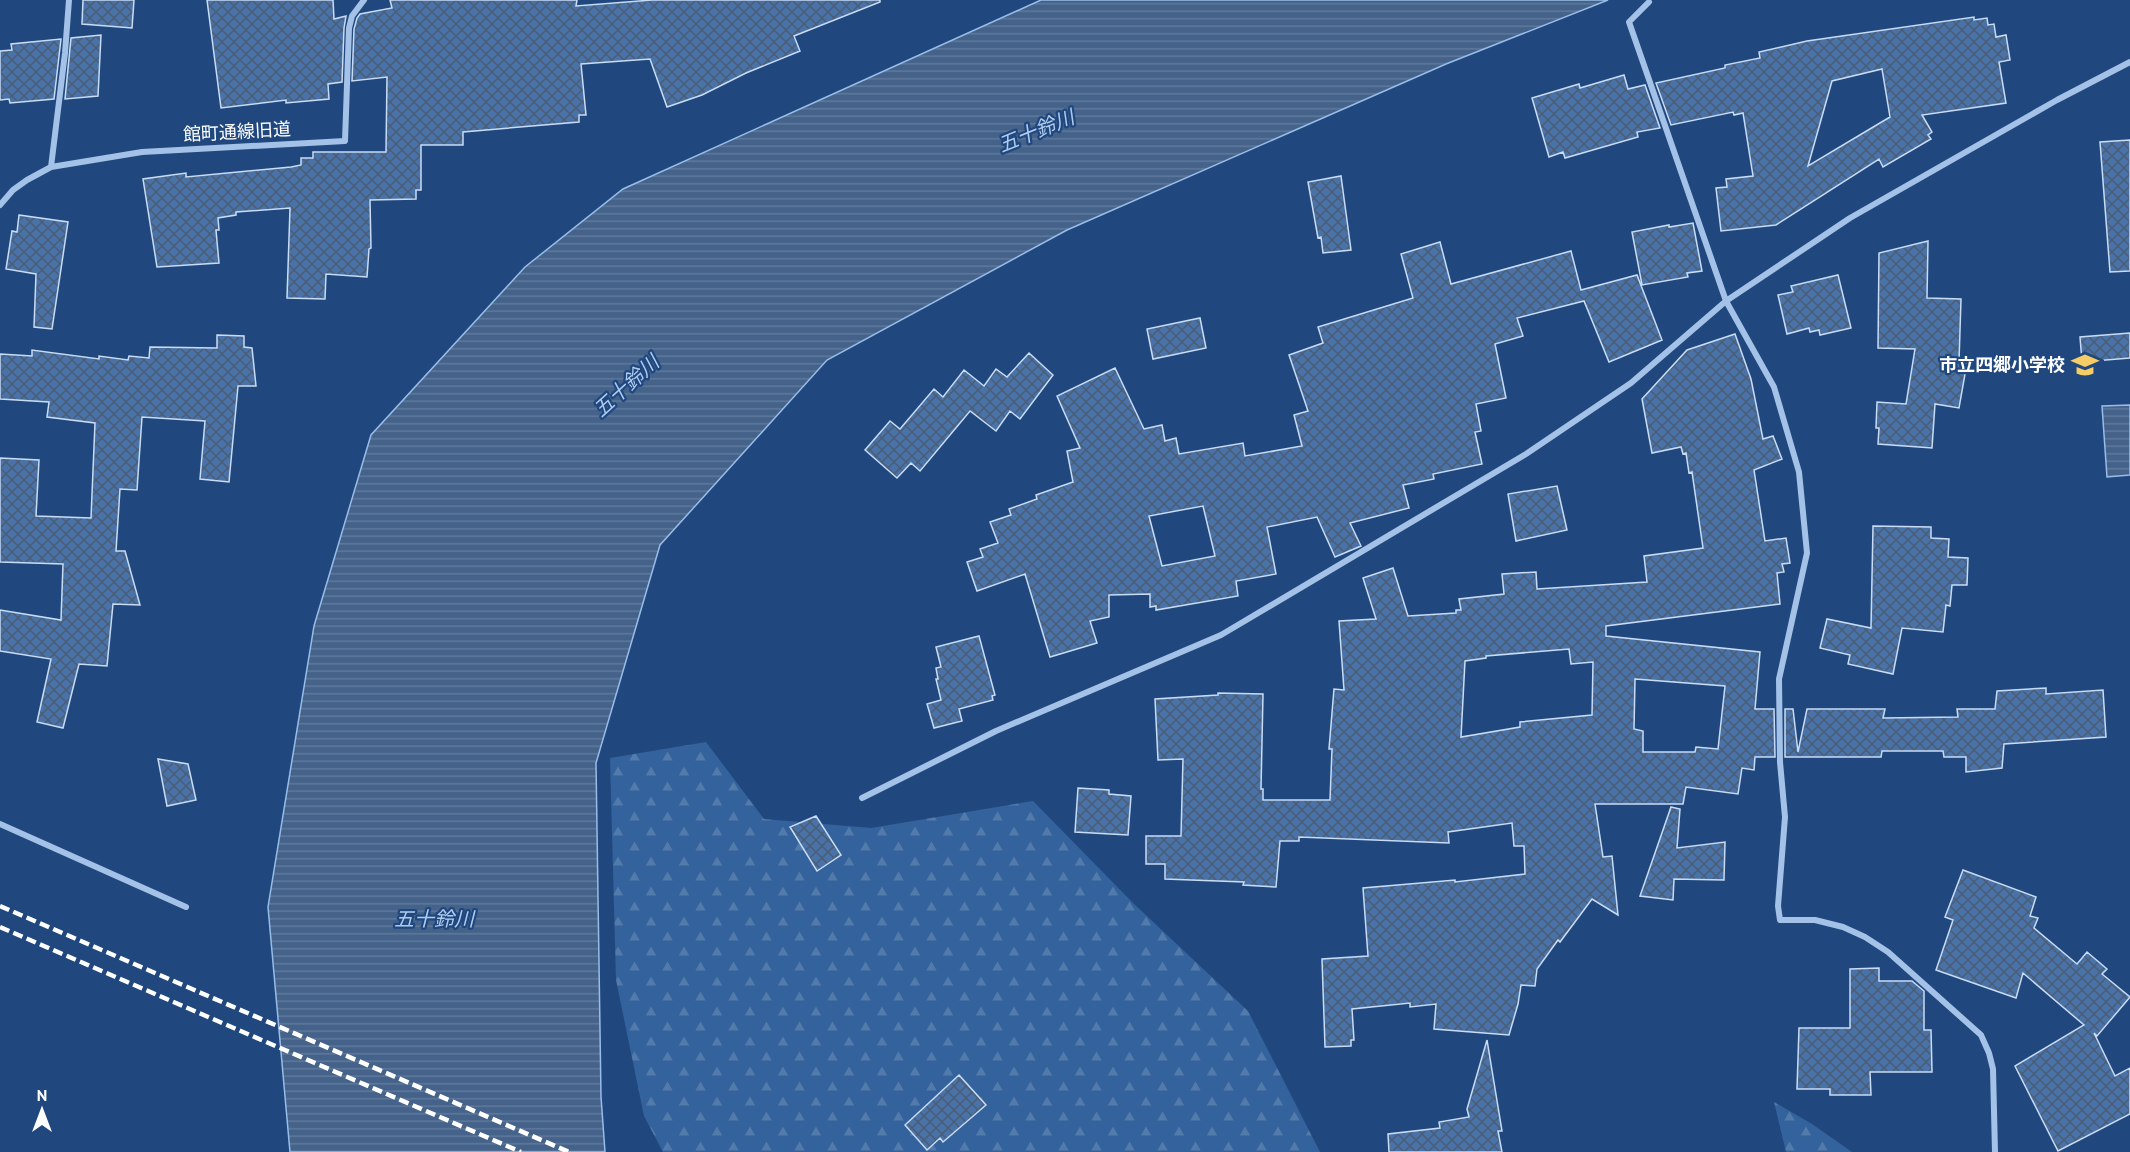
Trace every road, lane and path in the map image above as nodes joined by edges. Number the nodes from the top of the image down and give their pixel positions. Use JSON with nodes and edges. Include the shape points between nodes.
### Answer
{"nodes":[{"id":1,"x":69,"y":0,"type":"edge"},
{"id":2,"x":364,"y":0,"type":"edge"},
{"id":3,"x":1649,"y":2,"type":"dead end"},
{"id":4,"x":2130,"y":62,"type":"edge"},
{"id":5,"x":51,"y":167,"type":"junction"},
{"id":6,"x":0,"y":206,"type":"edge"},
{"id":7,"x":1726,"y":301,"type":"junction"},
{"id":8,"x":862,"y":798,"type":"dead end"},
{"id":9,"x":0,"y":824,"type":"edge"},
{"id":10,"x":186,"y":907,"type":"dead end"},
{"id":11,"x":1995,"y":1152,"type":"edge"}],
"edges":[{"from":1,"to":5,"type":"street"},
{"from":2,"to":5,"type":"street","name":"館町通線旧道","via":[[352,16],[349,28],[345,141],[142,152]]},
{"from":3,"to":7,"type":"street","via":[[1629,22]]},
{"from":4,"to":7,"type":"street","via":[[1850,218]]},
{"from":5,"to":6,"type":"street","name":"館町通線旧道","via":[[27,180]]},
{"from":7,"to":8,"type":"street","via":[[1631,383],[1526,454],[1221,634],[996,731]]},
{"from":7,"to":11,"type":"street","via":[[1774,387],[1799,472],[1808,553],[1779,679],[1785,817],[1780,920],[1815,920],[1865,937],[1888,952],[1981,1035],[1993,1069]]},
{"from":9,"to":10,"type":"street"}]}
